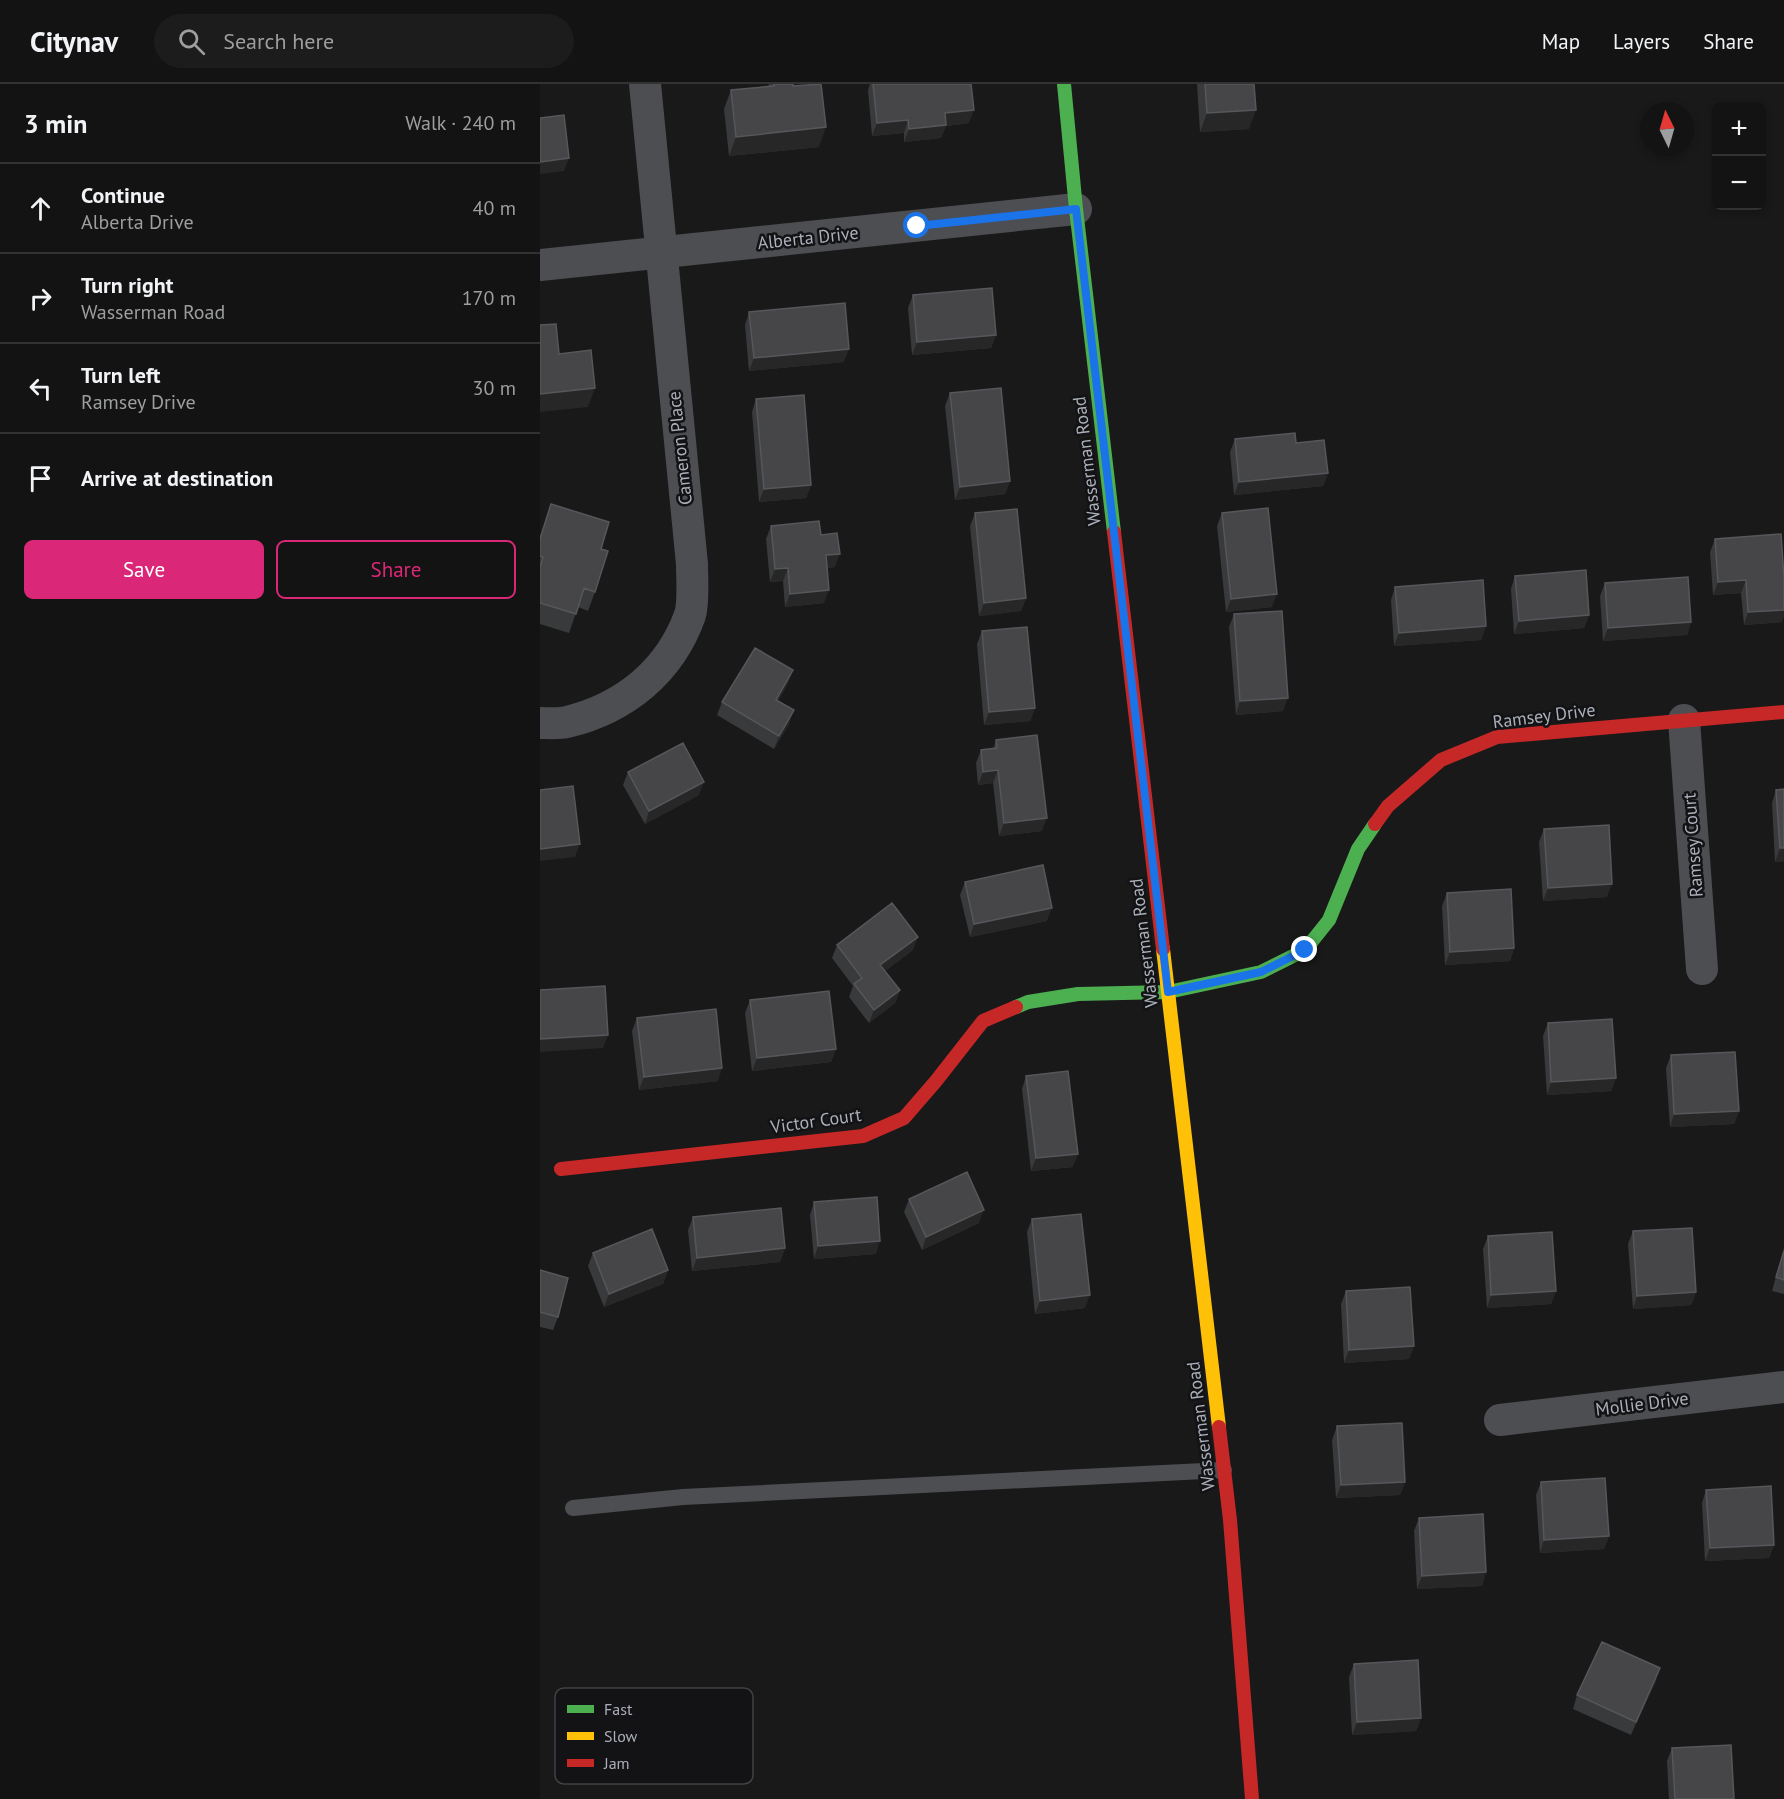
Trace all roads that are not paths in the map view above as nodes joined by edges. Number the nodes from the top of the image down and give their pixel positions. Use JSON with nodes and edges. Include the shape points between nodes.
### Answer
{"nodes":[{"id":1,"x":645,"y":84,"type":"edge"},
{"id":2,"x":1064,"y":84,"type":"edge"},
{"id":3,"x":1076,"y":209,"type":"junction"},
{"id":4,"x":661,"y":254,"type":"junction"},
{"id":5,"x":540,"y":265,"type":"edge"},
{"id":6,"x":1784,"y":712,"type":"edge"},
{"id":7,"x":1684,"y":720,"type":"junction"},
{"id":8,"x":540,"y":723,"type":"edge"},
{"id":9,"x":1702,"y":969,"type":"dead end"},
{"id":10,"x":1168,"y":992,"type":"junction"},
{"id":11,"x":561,"y":1169,"type":"dead end"},
{"id":12,"x":1784,"y":1387,"type":"edge"},
{"id":13,"x":1500,"y":1420,"type":"dead end"},
{"id":14,"x":1224,"y":1470,"type":"junction"},
{"id":15,"x":573,"y":1508,"type":"dead end"},
{"id":16,"x":1252,"y":1799,"type":"edge"}],
"edges":[{"from":1,"to":4,"type":"street","name":"Cameron Place"},
{"from":2,"to":3,"type":"street","name":"Wasserman Road"},
{"from":3,"to":4,"type":"street","name":"Alberta Drive"},
{"from":3,"to":10,"type":"street","name":"Wasserman Road"},
{"from":4,"to":5,"type":"street","name":"Alberta Drive"},
{"from":4,"to":8,"type":"street","name":"Cameron Place","via":[[692,564],[691,612],[675,647],[647,682],[613,706],[566,722]]},
{"from":6,"to":7,"type":"street","name":"Ramsey Drive"},
{"from":7,"to":9,"type":"street","name":"Ramsey Court"},
{"from":7,"to":10,"type":"street","name":"Ramsey Drive","via":[[1497,737],[1441,760],[1388,806],[1358,849],[1329,921],[1305,950],[1261,972]]},
{"from":10,"to":11,"type":"street","name":"Victor Court","via":[[1077,994],[1028,1002],[983,1021],[904,1118],[863,1136]]},
{"from":10,"to":14,"type":"street","name":"Wasserman Road"},
{"from":12,"to":13,"type":"street","name":"Mollie Drive"},
{"from":14,"to":15,"type":"lane","via":[[683,1497]]},
{"from":14,"to":16,"type":"street","name":"Wasserman Road"}]}
